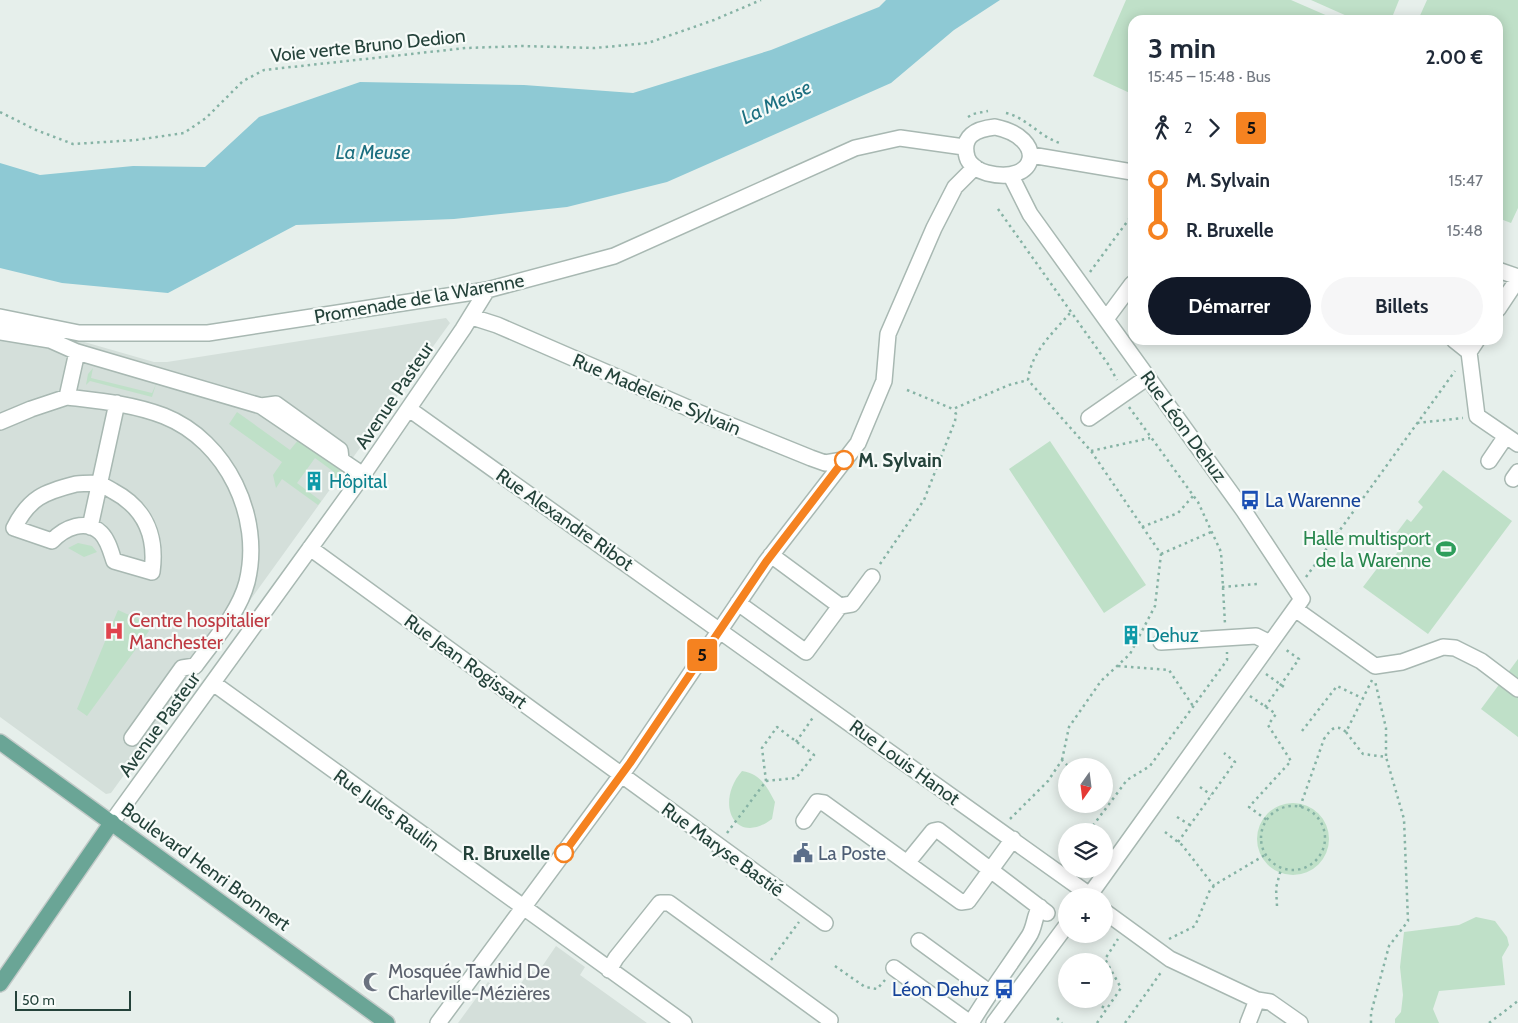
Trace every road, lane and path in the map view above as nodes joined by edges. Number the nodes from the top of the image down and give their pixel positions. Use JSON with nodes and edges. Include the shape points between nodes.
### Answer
{"nodes":[{"id":1,"x":761,"y":0,"type":"edge"},
{"id":2,"x":0,"y":112,"type":"edge"},
{"id":3,"x":964,"y":147,"type":"junction"},
{"id":4,"x":1031,"y":155,"type":"junction"},
{"id":5,"x":976,"y":167,"type":"junction"},
{"id":6,"x":1128,"y":171,"type":"edge"},
{"id":7,"x":1011,"y":176,"type":"junction"},
{"id":8,"x":998,"y":209,"type":"dead end"},
{"id":9,"x":1128,"y":220,"type":"edge"},
{"id":10,"x":1503,"y":272,"type":"edge"},
{"id":11,"x":1518,"y":278,"type":"edge"},
{"id":12,"x":1081,"y":285,"type":"junction"},
{"id":13,"x":487,"y":290,"type":"junction"},
{"id":14,"x":1128,"y":290,"type":"edge"},
{"id":15,"x":1503,"y":301,"type":"edge"},
{"id":16,"x":1070,"y":313,"type":"junction"},
{"id":17,"x":0,"y":317,"type":"edge"},
{"id":18,"x":472,"y":317,"type":"junction"},
{"id":19,"x":1106,"y":320,"type":"junction"},
{"id":20,"x":0,"y":332,"type":"edge"},
{"id":21,"x":1128,"y":340,"type":"edge"},
{"id":22,"x":1133,"y":345,"type":"edge"},
{"id":23,"x":1473,"y":346,"type":"edge"},
{"id":24,"x":77,"y":352,"type":"junction"},
{"id":25,"x":1148,"y":377,"type":"junction"},
{"id":26,"x":1028,"y":380,"type":"junction"},
{"id":27,"x":907,"y":390,"type":"dead end"},
{"id":28,"x":1120,"y":396,"type":"junction"},
{"id":29,"x":68,"y":397,"type":"junction"},
{"id":30,"x":118,"y":403,"type":"junction"},
{"id":31,"x":953,"y":409,"type":"junction"},
{"id":32,"x":409,"y":410,"type":"junction"},
{"id":33,"x":1477,"y":416,"type":"junction"},
{"id":34,"x":1089,"y":418,"type":"dead end"},
{"id":35,"x":0,"y":422,"type":"edge"},
{"id":36,"x":1417,"y":423,"type":"junction"},
{"id":37,"x":1151,"y":438,"type":"junction"},
{"id":38,"x":1512,"y":440,"type":"edge"},
{"id":39,"x":1091,"y":452,"type":"junction"},
{"id":40,"x":844,"y":460,"type":"junction"},
{"id":41,"x":1489,"y":461,"type":"dead end"},
{"id":42,"x":363,"y":475,"type":"junction"},
{"id":43,"x":99,"y":484,"type":"junction"},
{"id":44,"x":1194,"y":496,"type":"junction"},
{"id":45,"x":90,"y":527,"type":"junction"},
{"id":46,"x":1142,"y":527,"type":"junction"},
{"id":47,"x":1211,"y":532,"type":"junction"},
{"id":48,"x":310,"y":548,"type":"junction"},
{"id":49,"x":1160,"y":554,"type":"junction"},
{"id":50,"x":771,"y":555,"type":"junction"},
{"id":51,"x":872,"y":577,"type":"joint"},
{"id":52,"x":1305,"y":578,"type":"dead end"},
{"id":53,"x":1257,"y":584,"type":"dead end"},
{"id":54,"x":1222,"y":587,"type":"junction"},
{"id":55,"x":738,"y":603,"type":"junction"},
{"id":56,"x":840,"y":606,"type":"junction"},
{"id":57,"x":1295,"y":609,"type":"junction"},
{"id":58,"x":720,"y":630,"type":"junction"},
{"id":59,"x":1226,"y":638,"type":"junction"},
{"id":60,"x":1161,"y":642,"type":"dead end"},
{"id":61,"x":1270,"y":643,"type":"junction"},
{"id":62,"x":1285,"y":648,"type":"dead end"},
{"id":63,"x":1118,"y":666,"type":"junction"},
{"id":64,"x":1266,"y":674,"type":"dead end"},
{"id":65,"x":213,"y":683,"type":"junction"},
{"id":66,"x":1281,"y":684,"type":"junction"},
{"id":67,"x":1284,"y":687,"type":"dead end"},
{"id":68,"x":1518,"y":689,"type":"edge"},
{"id":69,"x":1250,"y":696,"type":"dead end"},
{"id":70,"x":1364,"y":698,"type":"junction"},
{"id":71,"x":1193,"y":706,"type":"junction"},
{"id":72,"x":1265,"y":707,"type":"junction"},
{"id":73,"x":816,"y":714,"type":"dead end"},
{"id":74,"x":1302,"y":731,"type":"dead end"},
{"id":75,"x":1346,"y":732,"type":"junction"},
{"id":76,"x":132,"y":738,"type":"dead end"},
{"id":77,"x":0,"y":742,"type":"edge"},
{"id":78,"x":796,"y":742,"type":"junction"},
{"id":79,"x":1224,"y":753,"type":"dead end"},
{"id":80,"x":1386,"y":757,"type":"junction"},
{"id":81,"x":1062,"y":758,"type":"edge"},
{"id":82,"x":1058,"y":766,"type":"edge"},
{"id":83,"x":621,"y":775,"type":"junction"},
{"id":84,"x":766,"y":780,"type":"junction"},
{"id":85,"x":1222,"y":780,"type":"junction"},
{"id":86,"x":1227,"y":784,"type":"dead end"},
{"id":87,"x":1200,"y":787,"type":"dead end"},
{"id":88,"x":1211,"y":795,"type":"junction"},
{"id":89,"x":1113,"y":799,"type":"edge"},
{"id":90,"x":1300,"y":807,"type":"junction"},
{"id":91,"x":1198,"y":814,"type":"junction"},
{"id":92,"x":1178,"y":817,"type":"dead end"},
{"id":93,"x":1202,"y":817,"type":"dead end"},
{"id":94,"x":1266,"y":820,"type":"junction"},
{"id":95,"x":804,"y":821,"type":"dead end"},
{"id":96,"x":112,"y":822,"type":"junction"},
{"id":97,"x":1003,"y":825,"type":"dead end"},
{"id":98,"x":1190,"y":825,"type":"junction"},
{"id":99,"x":1165,"y":832,"type":"dead end"},
{"id":100,"x":727,"y":833,"type":"dead end"},
{"id":101,"x":1013,"y":839,"type":"junction"},
{"id":102,"x":1178,"y":842,"type":"junction"},
{"id":103,"x":1265,"y":855,"type":"junction"},
{"id":104,"x":907,"y":863,"type":"junction"},
{"id":105,"x":1281,"y":869,"type":"junction"},
{"id":106,"x":991,"y":870,"type":"junction"},
{"id":107,"x":1214,"y":886,"type":"junction"},
{"id":108,"x":1079,"y":888,"type":"edge"},
{"id":109,"x":1096,"y":888,"type":"edge"},
{"id":110,"x":1277,"y":906,"type":"dead end"},
{"id":111,"x":523,"y":908,"type":"junction"},
{"id":112,"x":808,"y":911,"type":"junction"},
{"id":113,"x":1113,"y":918,"type":"edge"},
{"id":114,"x":825,"y":924,"type":"dead end"},
{"id":115,"x":1058,"y":937,"type":"edge"},
{"id":116,"x":1118,"y":939,"type":"dead end"},
{"id":117,"x":1166,"y":940,"type":"dead end"},
{"id":118,"x":919,"y":941,"type":"dead end"},
{"id":119,"x":1170,"y":959,"type":"junction"},
{"id":120,"x":835,"y":966,"type":"dead end"},
{"id":121,"x":894,"y":968,"type":"joint"},
{"id":122,"x":609,"y":970,"type":"junction"},
{"id":123,"x":763,"y":972,"type":"junction"},
{"id":124,"x":0,"y":984,"type":"edge"},
{"id":125,"x":989,"y":992,"type":"junction"},
{"id":126,"x":1257,"y":1000,"type":"junction"},
{"id":127,"x":1518,"y":1000,"type":"edge"},
{"id":128,"x":1103,"y":1008,"type":"edge"},
{"id":129,"x":1106,"y":1010,"type":"junction"},
{"id":130,"x":1057,"y":1018,"type":"dead end"},
{"id":131,"x":830,"y":1020,"type":"dead end"},
{"id":132,"x":387,"y":1023,"type":"edge"},
{"id":133,"x":438,"y":1023,"type":"edge"},
{"id":134,"x":684,"y":1023,"type":"edge"},
{"id":135,"x":971,"y":1023,"type":"edge"},
{"id":136,"x":994,"y":1023,"type":"edge"},
{"id":137,"x":1062,"y":1023,"type":"edge"},
{"id":138,"x":1097,"y":1023,"type":"edge"},
{"id":139,"x":1125,"y":1023,"type":"edge"},
{"id":140,"x":1248,"y":1023,"type":"edge"},
{"id":141,"x":1300,"y":1023,"type":"edge"},
{"id":142,"x":1371,"y":1023,"type":"edge"},
{"id":143,"x":1489,"y":1023,"type":"edge"}],
"edges":[{"from":1,"to":2,"type":"path","name":"Voie verte Bruno Dedion","via":[[648,43],[596,48],[466,48],[264,70],[243,80],[206,118],[184,133],[146,139],[73,144]]},
{"from":3,"to":4,"type":"street","via":[[969,135],[980,128],[994,127],[1009,130],[1025,140]]},
{"from":3,"to":5,"type":"street","via":[[968,160]]},
{"from":3,"to":13,"type":"street","name":"Promenade de la Warenne","via":[[900,138],[855,148],[614,256]]},
{"from":4,"to":6,"type":"street"},
{"from":4,"to":7,"type":"street","via":[[1022,171]]},
{"from":5,"to":7,"type":"street","via":[[996,175]]},
{"from":5,"to":40,"type":"street","via":[[955,187],[934,228],[888,334],[884,380],[858,443]]},
{"from":7,"to":12,"type":"street","name":"Rue Léon Dehuz","via":[[1030,214]]},
{"from":8,"to":16,"type":"path"},
{"from":9,"to":12,"type":"path"},
{"from":10,"to":11,"type":"street"},
{"from":11,"to":15,"type":"street"},
{"from":12,"to":19,"type":"street","name":"Rue Léon Dehuz"},
{"from":13,"to":17,"type":"street","name":"Promenade de la Warenne","via":[[208,334],[79,333]]},
{"from":13,"to":18,"type":"street","name":"Avenue Pasteur"},
{"from":14,"to":19,"type":"street"},
{"from":16,"to":26,"type":"path","via":[[1035,354]]},
{"from":16,"to":28,"type":"path","via":[[1116,376]]},
{"from":18,"to":32,"type":"street","name":"Avenue Pasteur"},
{"from":18,"to":40,"type":"street","name":"Rue Madeleine Sylvain","via":[[825,464]]},
{"from":19,"to":21,"type":"street","name":"Rue Léon Dehuz"},
{"from":20,"to":24,"type":"street","via":[[50,340]]},
{"from":22,"to":25,"type":"street","name":"Rue Léon Dehuz"},
{"from":23,"to":33,"type":"street"},
{"from":23,"to":36,"type":"path"},
{"from":24,"to":29,"type":"street"},
{"from":24,"to":42,"type":"street","via":[[261,406],[276,404],[340,450],[341,459]]},
{"from":25,"to":28,"type":"street"},
{"from":25,"to":57,"type":"street","name":"Rue Léon Dehuz","via":[[1244,511],[1302,599]]},
{"from":26,"to":31,"type":"path"},
{"from":26,"to":39,"type":"path"},
{"from":27,"to":31,"type":"path"},
{"from":28,"to":34,"type":"street"},
{"from":28,"to":37,"type":"path"},
{"from":29,"to":30,"type":"street"},
{"from":29,"to":35,"type":"street"},
{"from":30,"to":43,"type":"street"},
{"from":30,"to":76,"type":"street","via":[[165,417],[212,448],[238,490],[251,550],[247,583],[230,617],[195,666],[182,668]]},
{"from":31,"to":51,"type":"path","via":[[955,421],[924,500]]},
{"from":32,"to":42,"type":"street","name":"Avenue Pasteur"},
{"from":32,"to":58,"type":"street","name":"Rue Alexandre Ribot"},
{"from":33,"to":36,"type":"path"},
{"from":33,"to":38,"type":"street"},
{"from":36,"to":52,"type":"path"},
{"from":37,"to":39,"type":"path"},
{"from":37,"to":44,"type":"path"},
{"from":38,"to":41,"type":"street"},
{"from":39,"to":46,"type":"path"},
{"from":40,"to":50,"type":"street"},
{"from":42,"to":48,"type":"street","name":"Avenue Pasteur"},
{"from":43,"to":45,"type":"street"},
{"from":43,"to":45,"type":"street","via":[[76,484],[51,490],[32,501],[14,528],[52,541],[65,530],[77,526]]},
{"from":43,"to":45,"type":"street","via":[[133,505],[148,524],[153,543],[152,572],[114,561],[108,543],[100,532]]},
{"from":44,"to":46,"type":"path","via":[[1178,513]]},
{"from":44,"to":47,"type":"path"},
{"from":46,"to":49,"type":"path"},
{"from":47,"to":49,"type":"path"},
{"from":47,"to":54,"type":"path","via":[[1221,552]]},
{"from":48,"to":65,"type":"street","name":"Avenue Pasteur"},
{"from":48,"to":83,"type":"street","name":"Rue Jean Rogissart"},
{"from":49,"to":63,"type":"path","via":[[1154,606],[1130,654]]},
{"from":50,"to":55,"type":"street"},
{"from":50,"to":56,"type":"street"},
{"from":51,"to":56,"type":"street","via":[[852,604]]},
{"from":53,"to":54,"type":"path"},
{"from":54,"to":59,"type":"path"},
{"from":55,"to":56,"type":"street","via":[[806,652]]},
{"from":55,"to":58,"type":"street"},
{"from":57,"to":61,"type":"street"},
{"from":57,"to":68,"type":"street","via":[[1375,666],[1402,662],[1443,647],[1455,648],[1481,661]]},
{"from":58,"to":83,"type":"street"},
{"from":58,"to":101,"type":"street","name":"Rue Louis Hanot"},
{"from":59,"to":60,"type":"street"},
{"from":59,"to":61,"type":"street","via":[[1256,636]]},
{"from":59,"to":71,"type":"path","via":[[1227,660]]},
{"from":61,"to":109,"type":"street"},
{"from":62,"to":66,"type":"path","via":[[1299,659]]},
{"from":63,"to":71,"type":"path","via":[[1169,670]]},
{"from":63,"to":81,"type":"path","via":[[1101,680],[1069,727]]},
{"from":64,"to":66,"type":"path"},
{"from":65,"to":96,"type":"street","name":"Avenue Pasteur"},
{"from":65,"to":111,"type":"street","name":"Rue Jules Raulin"},
{"from":66,"to":67,"type":"path"},
{"from":66,"to":72,"type":"path"},
{"from":69,"to":72,"type":"path"},
{"from":70,"to":74,"type":"path","via":[[1337,686]]},
{"from":70,"to":75,"type":"path"},
{"from":70,"to":80,"type":"path","via":[[1374,673],[1386,728]]},
{"from":71,"to":89,"type":"path","via":[[1150,766],[1127,780]]},
{"from":72,"to":94,"type":"path","via":[[1276,714],[1268,725],[1291,761],[1249,808]]},
{"from":73,"to":78,"type":"path"},
{"from":75,"to":80,"type":"path","via":[[1363,754]]},
{"from":75,"to":90,"type":"path","via":[[1336,726],[1324,738]]},
{"from":77,"to":96,"type":"main road","name":"Boulevard Henri Bronnert"},
{"from":78,"to":84,"type":"path","via":[[777,728],[762,748]]},
{"from":78,"to":84,"type":"path","via":[[814,755],[796,778]]},
{"from":79,"to":85,"type":"path","via":[[1236,762]]},
{"from":80,"to":142,"type":"path","via":[[1404,819],[1408,921],[1389,946],[1370,1013]]},
{"from":82,"to":97,"type":"path","via":[[1048,781]]},
{"from":83,"to":111,"type":"street"},
{"from":83,"to":112,"type":"street","name":"Rue Maryse Bastié"},
{"from":84,"to":100,"type":"path"},
{"from":85,"to":86,"type":"path"},
{"from":85,"to":88,"type":"path"},
{"from":87,"to":88,"type":"path"},
{"from":88,"to":91,"type":"path"},
{"from":90,"to":94,"type":"path","via":[[1278,809]]},
{"from":90,"to":105,"type":"path","via":[[1309,810],[1320,821],[1326,836],[1325,847],[1320,857],[1303,870]]},
{"from":91,"to":93,"type":"path"},
{"from":91,"to":98,"type":"path"},
{"from":92,"to":98,"type":"path"},
{"from":94,"to":103,"type":"path","via":[[1261,835]]},
{"from":95,"to":104,"type":"street","via":[[817,802],[824,803]]},
{"from":96,"to":124,"type":"main road","name":"Avenue Pasteur"},
{"from":96,"to":132,"type":"main road","name":"Boulevard Henri Bronnert"},
{"from":98,"to":102,"type":"path"},
{"from":99,"to":102,"type":"path"},
{"from":101,"to":106,"type":"street"},
{"from":101,"to":108,"type":"street","name":"Rue Louis Hanot"},
{"from":102,"to":107,"type":"path"},
{"from":103,"to":105,"type":"path"},
{"from":103,"to":107,"type":"path"},
{"from":104,"to":106,"type":"street","via":[[961,902],[968,901]]},
{"from":104,"to":106,"type":"street","via":[[933,831],[938,830]]},
{"from":105,"to":110,"type":"path","via":[[1276,888]]},
{"from":106,"to":125,"type":"street","via":[[1044,910],[1035,915],[1031,933]]},
{"from":107,"to":117,"type":"path","via":[[1195,926]]},
{"from":111,"to":122,"type":"street","name":"Rue Jules Raulin"},
{"from":111,"to":133,"type":"street"},
{"from":112,"to":114,"type":"street","name":"Rue Maryse Bastié"},
{"from":112,"to":123,"type":"path"},
{"from":113,"to":119,"type":"street"},
{"from":115,"to":136,"type":"street"},
{"from":116,"to":129,"type":"path","via":[[1105,959],[1121,988]]},
{"from":118,"to":125,"type":"street"},
{"from":119,"to":126,"type":"street"},
{"from":119,"to":139,"type":"path"},
{"from":120,"to":121,"type":"path","via":[[865,987],[877,989]]},
{"from":121,"to":135,"type":"street"},
{"from":122,"to":123,"type":"street","via":[[660,903],[669,903]]},
{"from":122,"to":134,"type":"street","name":"Rue Jules Raulin"},
{"from":123,"to":131,"type":"street"},
{"from":125,"to":135,"type":"street"},
{"from":126,"to":140,"type":"street"},
{"from":126,"to":141,"type":"street","via":[[1270,1002]]},
{"from":127,"to":143,"type":"path"},
{"from":128,"to":129,"type":"path"},
{"from":129,"to":138,"type":"path"},
{"from":130,"to":137,"type":"path"}]}
